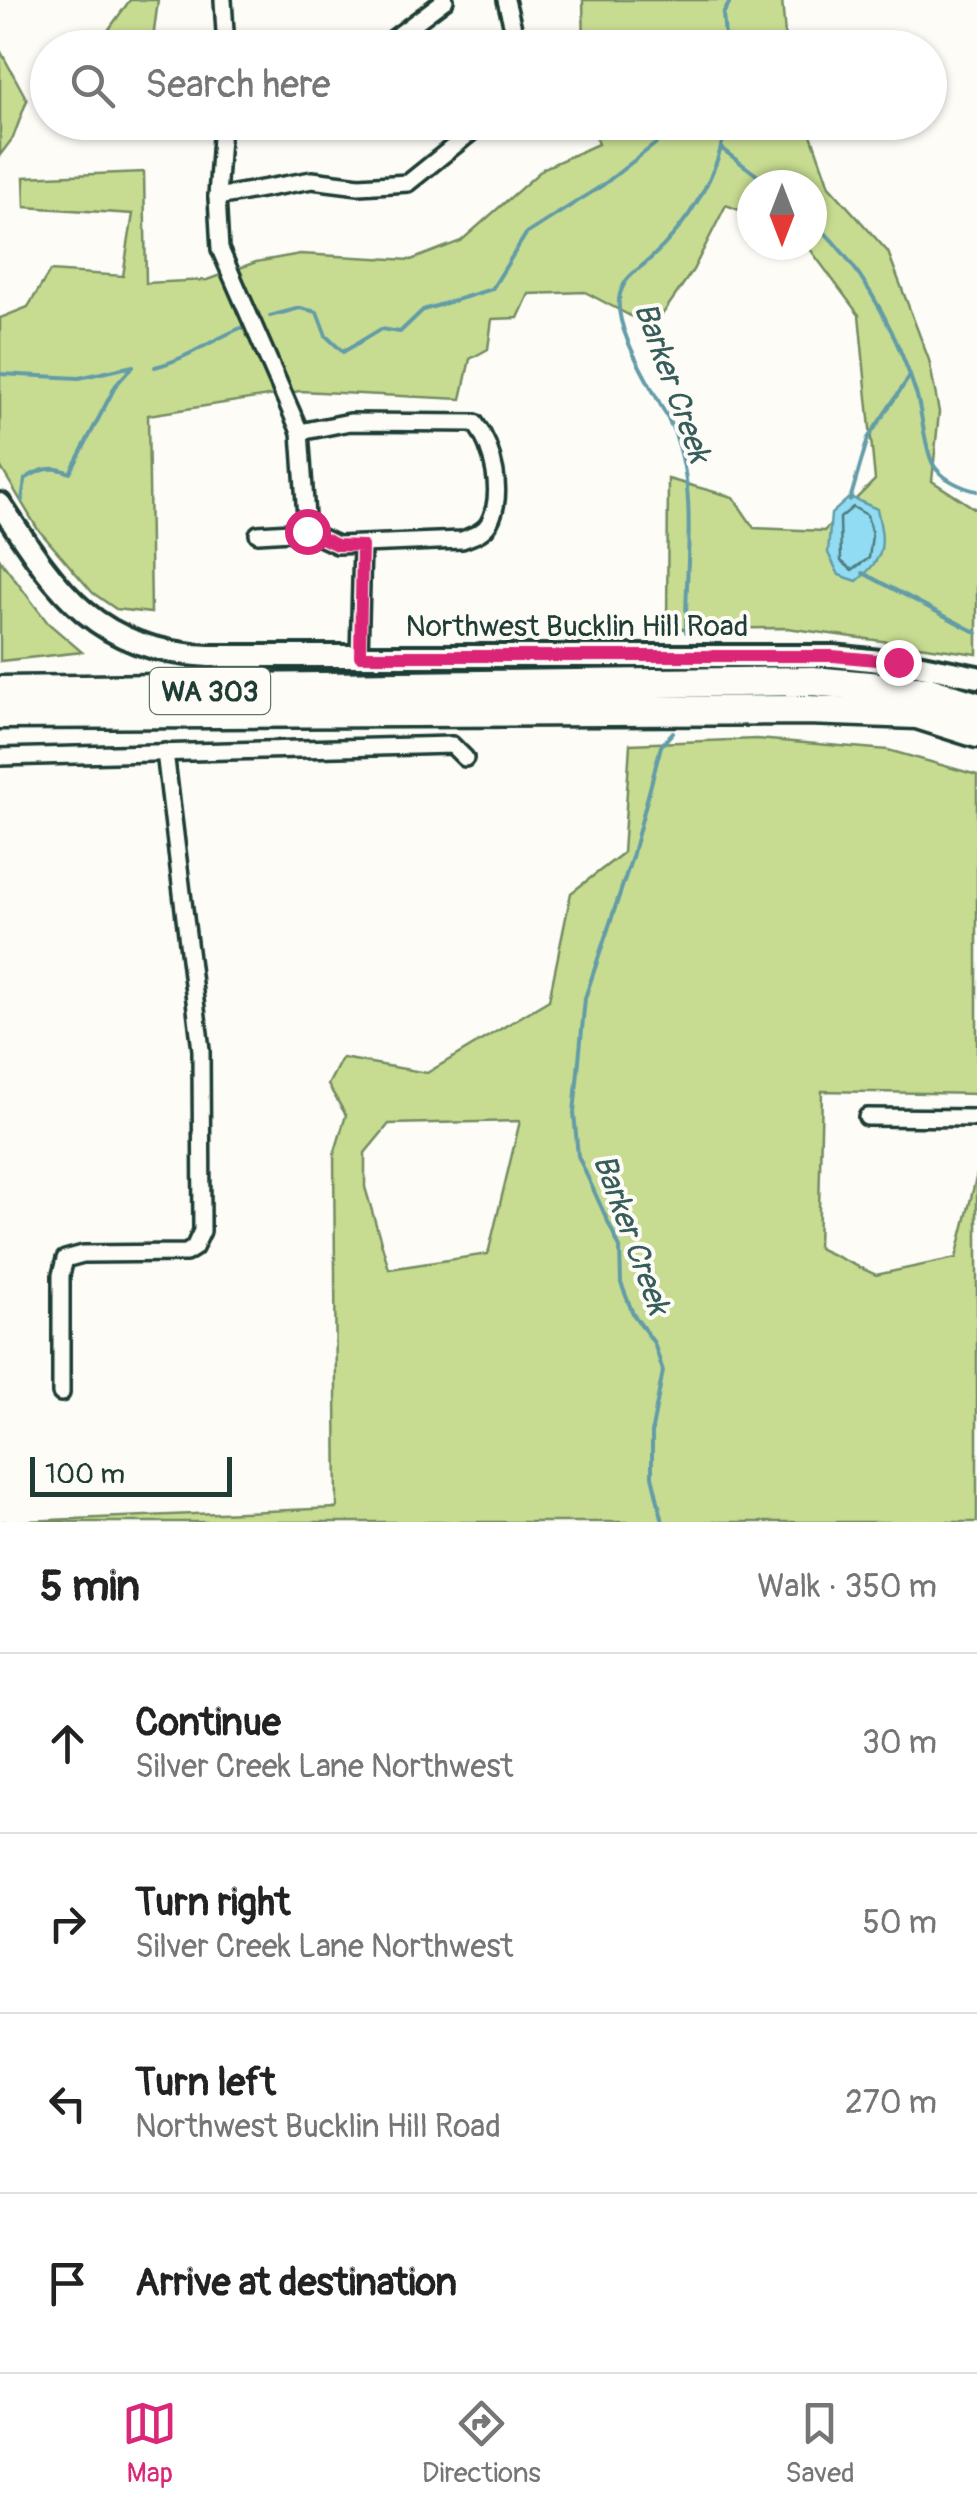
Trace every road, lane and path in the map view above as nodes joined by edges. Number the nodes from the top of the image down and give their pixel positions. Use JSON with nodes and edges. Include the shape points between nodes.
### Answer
{"nodes":[{"id":1,"x":224,"y":0,"type":"edge"},
{"id":2,"x":445,"y":0,"type":"edge"},
{"id":3,"x":506,"y":0,"type":"edge"},
{"id":4,"x":225,"y":30,"type":"edge"},
{"id":5,"x":405,"y":30,"type":"edge"},
{"id":6,"x":514,"y":30,"type":"edge"},
{"id":7,"x":221,"y":140,"type":"edge"},
{"id":8,"x":462,"y":140,"type":"edge"},
{"id":9,"x":217,"y":197,"type":"junction"},
{"id":10,"x":300,"y":432,"type":"junction"},
{"id":11,"x":0,"y":504,"type":"edge"},
{"id":12,"x":307,"y":531,"type":"junction"},
{"id":13,"x":258,"y":534,"type":"dead end"},
{"id":14,"x":362,"y":546,"type":"junction"},
{"id":15,"x":360,"y":656,"type":"junction"},
{"id":16,"x":977,"y":677,"type":"edge"},
{"id":17,"x":0,"y":691,"type":"edge"},
{"id":18,"x":977,"y":707,"type":"edge"},
{"id":19,"x":146,"y":713,"type":"junction"},
{"id":20,"x":0,"y":714,"type":"edge"},
{"id":21,"x":0,"y":727,"type":"edge"},
{"id":22,"x":977,"y":733,"type":"edge"},
{"id":23,"x":166,"y":752,"type":"junction"},
{"id":24,"x":0,"y":758,"type":"edge"},
{"id":25,"x":465,"y":758,"type":"dead end"},
{"id":26,"x":867,"y":1117,"type":"dead end"},
{"id":27,"x":977,"y":1118,"type":"edge"},
{"id":28,"x":61,"y":1393,"type":"dead end"}],
"edges":[{"from":1,"to":4,"type":"street"},
{"from":2,"to":5,"type":"street"},
{"from":3,"to":6,"type":"street"},
{"from":7,"to":9,"type":"street"},
{"from":8,"to":9,"type":"street","via":[[408,183],[312,180]]},
{"from":9,"to":10,"type":"street","via":[[220,249]]},
{"from":10,"to":12,"type":"street"},
{"from":10,"to":14,"type":"street","via":[[350,422],[440,420],[475,422],[485,436],[496,468],[491,521],[482,532],[462,540]]},
{"from":11,"to":15,"type":"main road","name":"Northwest Bucklin Hill Road","via":[[62,594],[134,643],[185,655]]},
{"from":12,"to":13,"type":"street"},
{"from":12,"to":14,"type":"street","via":[[337,545]]},
{"from":14,"to":15,"type":"street"},
{"from":15,"to":16,"type":"main road","name":"Northwest Bucklin Hill Road","via":[[833,656]]},
{"from":17,"to":18,"type":"highway","number":"WA 303","via":[[814,681],[925,691]]},
{"from":19,"to":20,"type":"highway","number":"WA 303"},
{"from":19,"to":21,"type":"highway"},
{"from":19,"to":22,"type":"highway","number":"WA 303","via":[[807,710],[917,714]]},
{"from":23,"to":24,"type":"street"},
{"from":23,"to":25,"type":"street","via":[[452,746]]},
{"from":23,"to":28,"type":"street","via":[[200,1050],[202,1232],[186,1252],[66,1259]]},
{"from":26,"to":27,"type":"street"}]}
